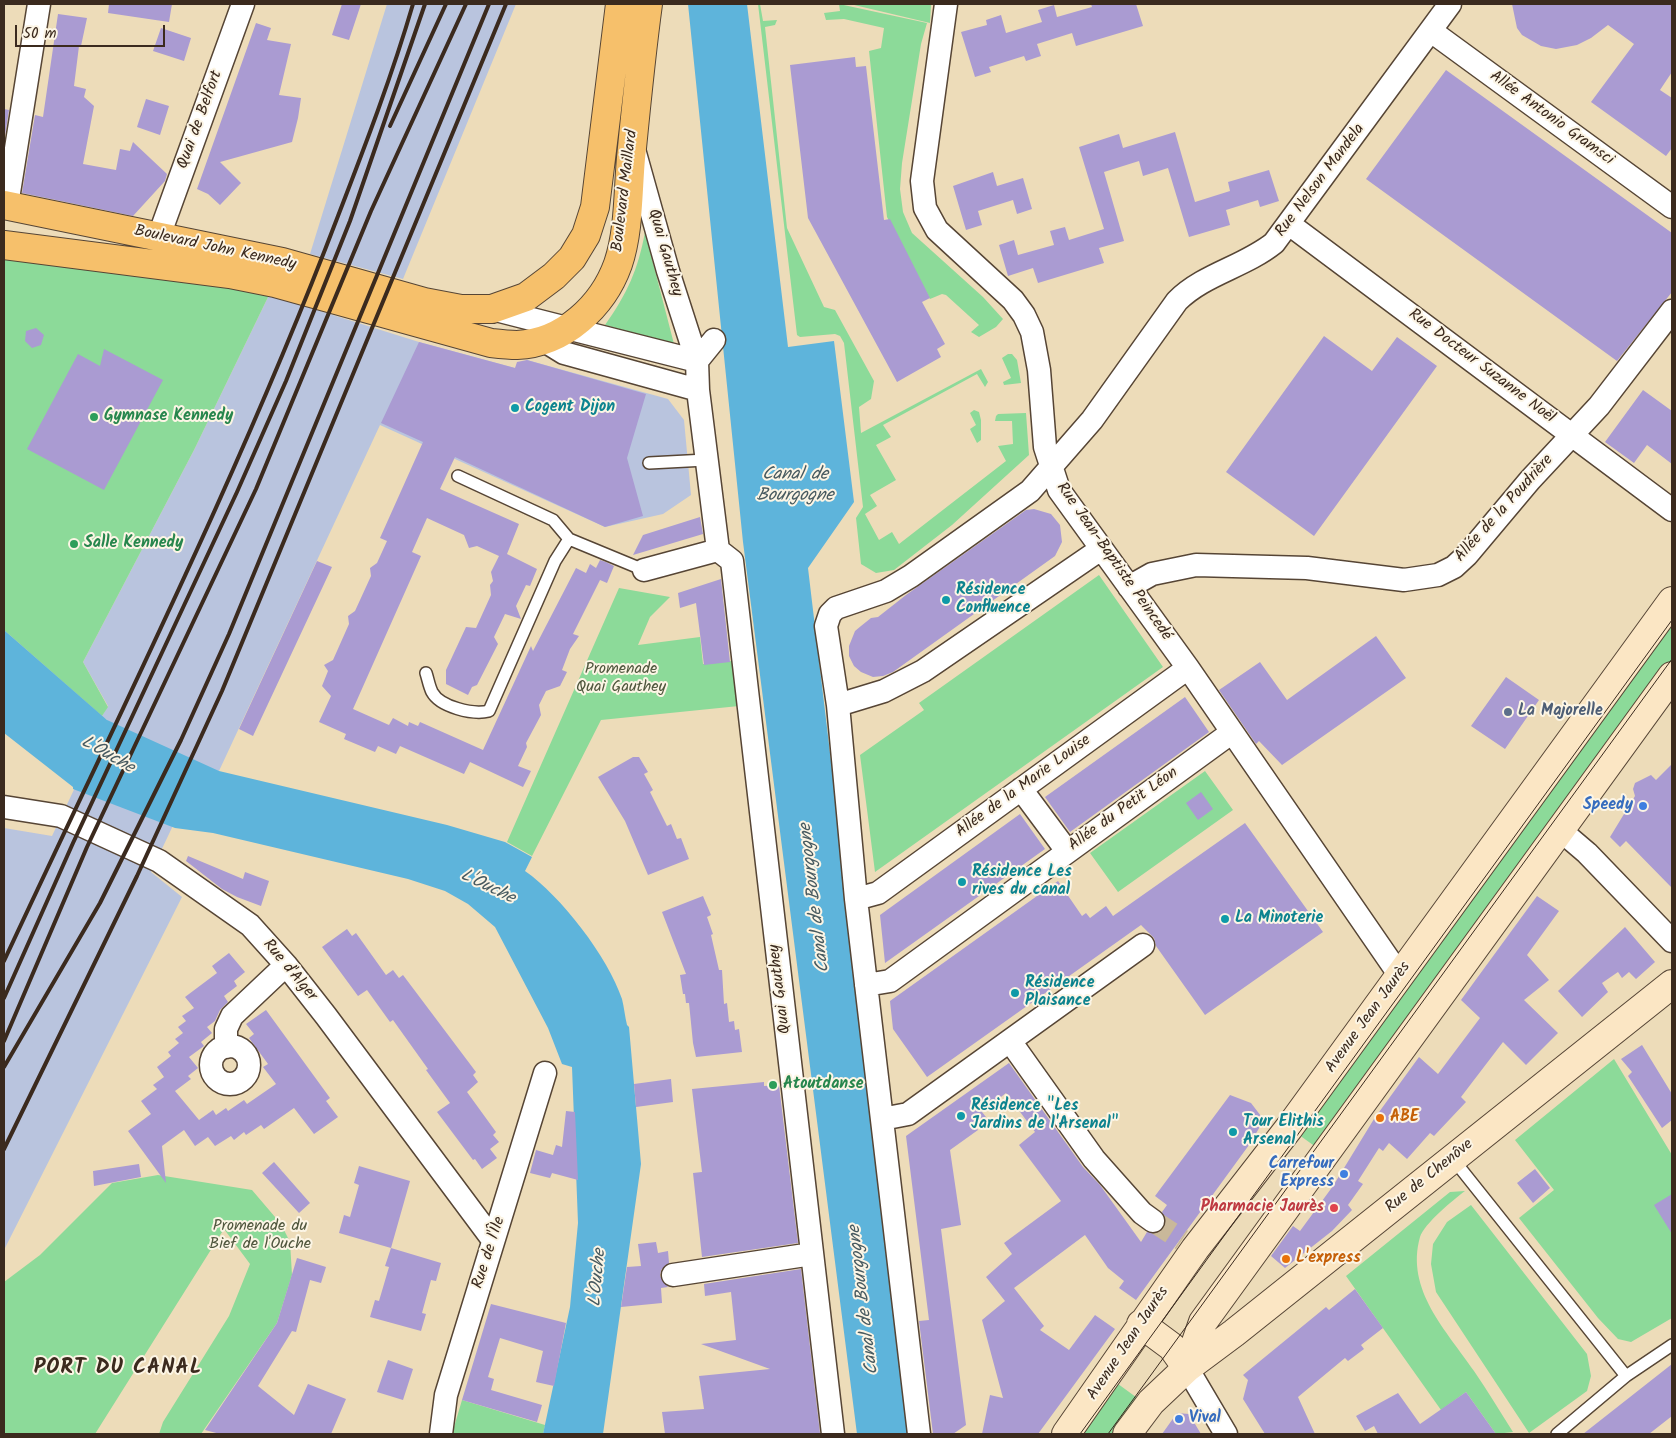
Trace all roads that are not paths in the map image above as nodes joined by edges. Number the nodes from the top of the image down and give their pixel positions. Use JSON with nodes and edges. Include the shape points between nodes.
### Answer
{"nodes":[{"id":1,"x":39,"y":4,"type":"edge"},
{"id":2,"x":243,"y":4,"type":"edge"},
{"id":3,"x":620,"y":4,"type":"edge"},
{"id":4,"x":648,"y":4,"type":"edge"},
{"id":5,"x":946,"y":4,"type":"edge"},
{"id":6,"x":1450,"y":4,"type":"edge"},
{"id":7,"x":1431,"y":31,"type":"junction"},
{"id":8,"x":632,"y":145,"type":"junction"},
{"id":9,"x":5,"y":206,"type":"edge"},
{"id":10,"x":1672,"y":207,"type":"edge"},
{"id":11,"x":1289,"y":224,"type":"junction"},
{"id":12,"x":159,"y":236,"type":"junction"},
{"id":13,"x":4,"y":246,"type":"edge"},
{"id":14,"x":492,"y":309,"type":"junction"},
{"id":15,"x":1672,"y":311,"type":"edge"},
{"id":16,"x":422,"y":312,"type":"junction"},
{"id":17,"x":569,"y":328,"type":"junction"},
{"id":18,"x":543,"y":340,"type":"junction"},
{"id":19,"x":714,"y":340,"type":"dead end"},
{"id":20,"x":697,"y":361,"type":"junction"},
{"id":21,"x":698,"y":390,"type":"junction"},
{"id":22,"x":1572,"y":435,"type":"junction"},
{"id":23,"x":706,"y":460,"type":"junction"},
{"id":24,"x":649,"y":463,"type":"dead end"},
{"id":25,"x":1050,"y":465,"type":"junction"},
{"id":26,"x":458,"y":476,"type":"dead end"},
{"id":27,"x":1672,"y":510,"type":"edge"},
{"id":28,"x":569,"y":538,"type":"junction"},
{"id":29,"x":1101,"y":549,"type":"junction"},
{"id":30,"x":718,"y":550,"type":"junction"},
{"id":31,"x":644,"y":570,"type":"joint"},
{"id":32,"x":1129,"y":587,"type":"junction"},
{"id":33,"x":1672,"y":601,"type":"edge"},
{"id":34,"x":1188,"y":668,"type":"junction"},
{"id":35,"x":426,"y":673,"type":"dead end"},
{"id":36,"x":1672,"y":676,"type":"edge"},
{"id":37,"x":838,"y":704,"type":"junction"},
{"id":38,"x":1231,"y":732,"type":"junction"},
{"id":39,"x":1021,"y":790,"type":"junction"},
{"id":40,"x":4,"y":807,"type":"edge"},
{"id":41,"x":1560,"y":830,"type":"junction"},
{"id":42,"x":1068,"y":851,"type":"junction"},
{"id":43,"x":856,"y":899,"type":"junction"},
{"id":44,"x":1672,"y":941,"type":"edge"},
{"id":45,"x":1143,"y":945,"type":"dead end"},
{"id":46,"x":286,"y":965,"type":"junction"},
{"id":47,"x":1401,"y":973,"type":"junction"},
{"id":48,"x":1672,"y":984,"type":"edge"},
{"id":49,"x":866,"y":985,"type":"junction"},
{"id":50,"x":1010,"y":1041,"type":"junction"},
{"id":51,"x":226,"y":1047,"type":"dead end"},
{"id":52,"x":545,"y":1073,"type":"dead end"},
{"id":53,"x":882,"y":1119,"type":"junction"},
{"id":54,"x":1453,"y":1159,"type":"junction"},
{"id":55,"x":1153,"y":1221,"type":"tunnel mouth"},
{"id":56,"x":493,"y":1240,"type":"junction"},
{"id":57,"x":812,"y":1254,"type":"junction"},
{"id":58,"x":673,"y":1275,"type":"dead end"},
{"id":59,"x":1141,"y":1324,"type":"junction"},
{"id":60,"x":1672,"y":1345,"type":"edge"},
{"id":61,"x":1187,"y":1368,"type":"junction"},
{"id":62,"x":1626,"y":1376,"type":"junction"},
{"id":63,"x":441,"y":1434,"type":"edge"},
{"id":64,"x":833,"y":1434,"type":"edge"},
{"id":65,"x":919,"y":1434,"type":"edge"},
{"id":66,"x":1066,"y":1434,"type":"edge"},
{"id":67,"x":1127,"y":1434,"type":"edge"},
{"id":68,"x":1226,"y":1434,"type":"edge"},
{"id":69,"x":1557,"y":1434,"type":"edge"}],
"edges":[{"from":1,"to":9,"type":"street"},
{"from":2,"to":12,"type":"street","name":"Quai de Belfort"},
{"from":3,"to":14,"type":"main road","name":"Boulevard Maillard","via":[[595,206],[586,235],[572,258],[554,276],[526,297]]},
{"from":4,"to":8,"type":"main road","name":"Boulevard Maillard"},
{"from":5,"to":25,"type":"street","name":"Rue Jean-Baptiste Peincedé","via":[[922,181],[924,208],[942,238],[1000,286],[1024,315],[1038,357],[1045,447]]},
{"from":6,"to":7,"type":"street","name":"Rue Nelson Mandela"},
{"from":7,"to":10,"type":"street","name":"Allée Antonio Gramsci"},
{"from":7,"to":11,"type":"street","name":"Rue Nelson Mandela"},
{"from":8,"to":17,"type":"main road","name":"Boulevard Maillard","via":[[618,262],[595,305]]},
{"from":8,"to":20,"type":"street","name":"Quai Gauthey"},
{"from":9,"to":12,"type":"main road","name":"Boulevard John Kennedy"},
{"from":11,"to":22,"type":"street","name":"Rue Docteur Suzanne Noël"},
{"from":11,"to":25,"type":"street","name":"Rue Nelson Mandela","via":[[1262,252],[1194,287],[1177,301],[1092,420]]},
{"from":12,"to":16,"type":"main road","name":"Boulevard John Kennedy","via":[[282,262]]},
{"from":13,"to":16,"type":"main road","name":"Boulevard John Kennedy","via":[[230,274]]},
{"from":14,"to":16,"type":"main road","name":"Boulevard Maillard"},
{"from":14,"to":17,"type":"street"},
{"from":15,"to":22,"type":"street","name":"Allée de la Poudrière","via":[[1599,406]]},
{"from":16,"to":18,"type":"main road","name":"Boulevard Maillard","via":[[491,343],[518,345]]},
{"from":17,"to":18,"type":"main road","name":"Boulevard Maillard"},
{"from":17,"to":20,"type":"street"},
{"from":18,"to":21,"type":"street","via":[[564,353]]},
{"from":19,"to":20,"type":"street"},
{"from":20,"to":21,"type":"street","name":"Quai Gauthey"},
{"from":21,"to":23,"type":"street","name":"Quai Gauthey"},
{"from":22,"to":27,"type":"street","name":"Rue Docteur Suzanne Noël"},
{"from":22,"to":32,"type":"street","name":"Allée de la Poudrière","via":[[1468,555],[1438,575],[1404,580],[1306,568],[1196,565],[1152,574]]},
{"from":23,"to":24,"type":"lane"},
{"from":23,"to":30,"type":"street","name":"Quai Gauthey"},
{"from":25,"to":29,"type":"street","name":"Rue Jean-Baptiste Peincedé","via":[[1059,490]]},
{"from":25,"to":37,"type":"street","name":"Rue Nelson Mandela","via":[[1030,491],[911,576],[886,591],[836,608],[830,614],[826,626]]},
{"from":26,"to":28,"type":"lane","via":[[553,520]]},
{"from":28,"to":31,"type":"lane"},
{"from":28,"to":35,"type":"lane","via":[[555,561],[489,711],[470,713],[438,699],[432,692]]},
{"from":29,"to":32,"type":"street","name":"Rue Jean-Baptiste Peincedé"},
{"from":29,"to":37,"type":"street","via":[[923,671],[884,691]]},
{"from":30,"to":31,"type":"street"},
{"from":30,"to":57,"type":"street","name":"Quai Gauthey","via":[[732,561]]},
{"from":32,"to":34,"type":"street","name":"Rue Jean-Baptiste Peincedé"},
{"from":33,"to":47,"type":"main road","name":"Avenue Jean Jaurès"},
{"from":34,"to":38,"type":"street","name":"Rue Jean-Baptiste Peincedé"},
{"from":34,"to":39,"type":"street","name":"Allée de la Marie Louise"},
{"from":36,"to":41,"type":"main road"},
{"from":37,"to":43,"type":"street","name":"Rue Nelson Mandela"},
{"from":38,"to":42,"type":"street","name":"Allée du Petit Léon"},
{"from":38,"to":47,"type":"street","name":"Rue Jean-Baptiste Peincedé"},
{"from":39,"to":42,"type":"street"},
{"from":39,"to":43,"type":"street","name":"Allée de la Marie Louise","via":[[878,892]]},
{"from":40,"to":46,"type":"street","name":"Rue d'Alger","via":[[61,816],[159,861],[250,925]]},
{"from":41,"to":44,"type":"street","via":[[1587,853]]},
{"from":41,"to":61,"type":"main road","via":[[1203,1322]]},
{"from":42,"to":49,"type":"street","name":"Allée du Petit Léon","via":[[890,981]]},
{"from":43,"to":49,"type":"street","name":"Rue Nelson Mandela"},
{"from":45,"to":50,"type":"street"},
{"from":46,"to":51,"type":"street","via":[[232,1016],[226,1029]]},
{"from":46,"to":56,"type":"street","name":"Rue d'Alger"},
{"from":47,"to":59,"type":"main road","name":"Avenue Jean Jaurès","via":[[1289,1128],[1188,1245]]},
{"from":48,"to":54,"type":"main road","name":"Rue de Chenôve"},
{"from":49,"to":53,"type":"street","name":"Rue Nelson Mandela"},
{"from":50,"to":53,"type":"street","via":[[908,1114]]},
{"from":50,"to":55,"type":"street","via":[[1094,1159]]},
{"from":52,"to":56,"type":"street","name":"Rue de l'Île"},
{"from":53,"to":65,"type":"street","name":"Rue Nelson Mandela"},
{"from":54,"to":61,"type":"main road","name":"Rue de Chenôve"},
{"from":54,"to":62,"type":"lane"},
{"from":56,"to":63,"type":"street","name":"Rue de l'Île","via":[[446,1395]]},
{"from":57,"to":58,"type":"street"},
{"from":57,"to":64,"type":"street","name":"Quai Gauthey"},
{"from":59,"to":61,"type":"main road","via":[[1172,1347]]},
{"from":59,"to":66,"type":"main road","name":"Avenue Jean Jaurès"},
{"from":60,"to":62,"type":"lane"},
{"from":61,"to":67,"type":"main road","via":[[1151,1402]]},
{"from":61,"to":68,"type":"street"},
{"from":62,"to":69,"type":"lane"}]}
